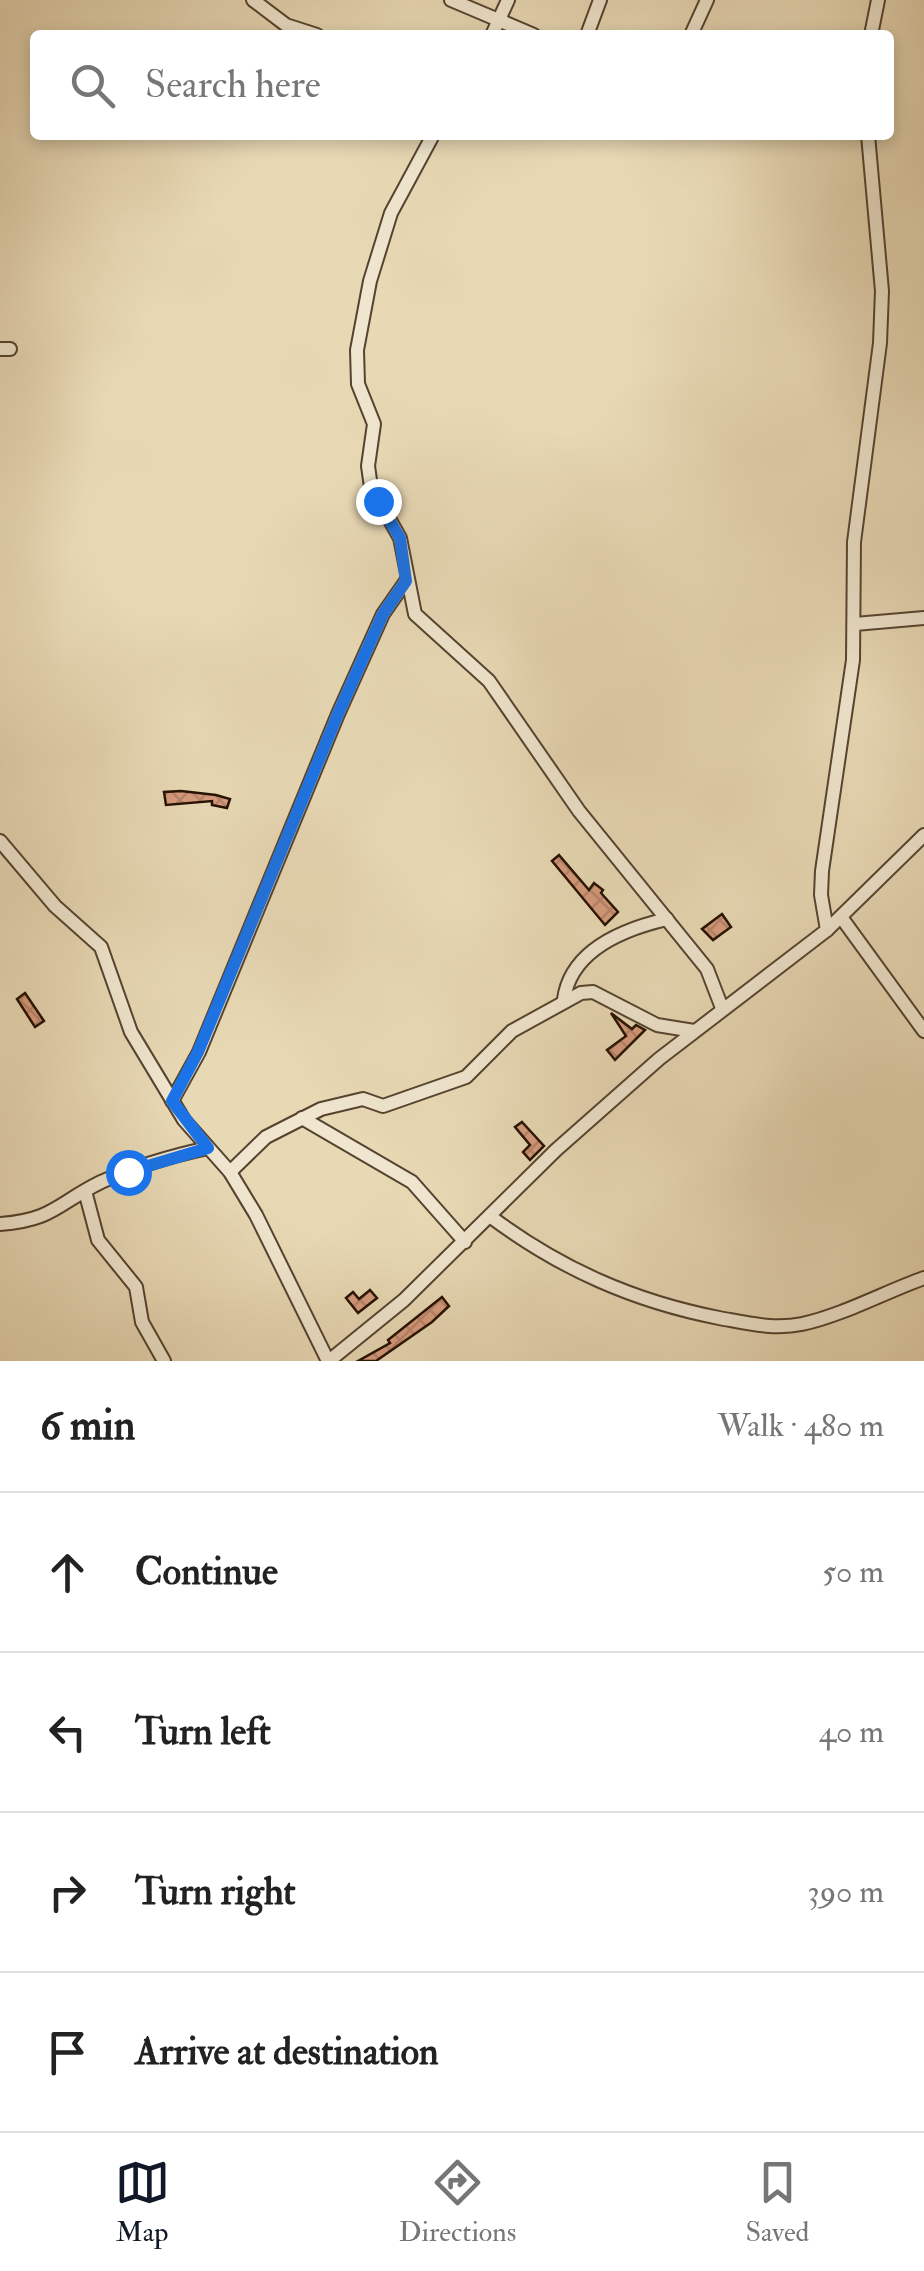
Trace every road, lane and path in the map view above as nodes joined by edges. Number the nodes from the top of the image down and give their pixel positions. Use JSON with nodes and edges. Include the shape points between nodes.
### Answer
{"nodes":[{"id":1,"x":253,"y":0,"type":"edge"},
{"id":2,"x":450,"y":0,"type":"edge"},
{"id":3,"x":508,"y":0,"type":"edge"},
{"id":4,"x":600,"y":0,"type":"edge"},
{"id":5,"x":706,"y":0,"type":"edge"},
{"id":6,"x":878,"y":0,"type":"edge"},
{"id":7,"x":497,"y":20,"type":"junction"},
{"id":8,"x":303,"y":30,"type":"edge"},
{"id":9,"x":494,"y":30,"type":"edge"},
{"id":10,"x":522,"y":30,"type":"edge"},
{"id":11,"x":589,"y":30,"type":"edge"},
{"id":12,"x":692,"y":30,"type":"edge"},
{"id":13,"x":872,"y":30,"type":"edge"},
{"id":14,"x":430,"y":140,"type":"edge"},
{"id":15,"x":868,"y":140,"type":"edge"},
{"id":16,"x":406,"y":581,"type":"junction"},
{"id":17,"x":924,"y":618,"type":"edge"},
{"id":18,"x":855,"y":624,"type":"junction"},
{"id":19,"x":924,"y":836,"type":"edge"},
{"id":20,"x":0,"y":842,"type":"edge"},
{"id":21,"x":841,"y":918,"type":"junction"},
{"id":22,"x":667,"y":919,"type":"junction"},
{"id":23,"x":827,"y":930,"type":"junction"},
{"id":24,"x":564,"y":999,"type":"junction"},
{"id":25,"x":722,"y":1008,"type":"junction"},
{"id":26,"x":694,"y":1030,"type":"junction"},
{"id":27,"x":924,"y":1031,"type":"edge"},
{"id":28,"x":172,"y":1101,"type":"junction"},
{"id":29,"x":302,"y":1118,"type":"junction"},
{"id":30,"x":208,"y":1148,"type":"junction"},
{"id":31,"x":230,"y":1172,"type":"junction"},
{"id":32,"x":85,"y":1191,"type":"junction"},
{"id":33,"x":491,"y":1217,"type":"junction"},
{"id":34,"x":0,"y":1224,"type":"edge"},
{"id":35,"x":464,"y":1242,"type":"junction"},
{"id":36,"x":924,"y":1278,"type":"edge"},
{"id":37,"x":164,"y":1361,"type":"edge"},
{"id":38,"x":328,"y":1361,"type":"edge"}],
"edges":[{"from":1,"to":8,"type":"street"},
{"from":2,"to":7,"type":"street"},
{"from":3,"to":7,"type":"street"},
{"from":4,"to":11,"type":"street"},
{"from":5,"to":12,"type":"street"},
{"from":6,"to":13,"type":"street"},
{"from":7,"to":9,"type":"street"},
{"from":7,"to":10,"type":"street"},
{"from":14,"to":16,"type":"street","via":[[391,214],[354,366],[374,424],[370,483],[400,538]]},
{"from":15,"to":18,"type":"street","via":[[882,292],[854,542]]},
{"from":16,"to":22,"type":"street","via":[[424,626],[489,680],[580,811]]},
{"from":16,"to":28,"type":"street","via":[[383,614],[338,714]]},
{"from":17,"to":18,"type":"street"},
{"from":18,"to":23,"type":"street","via":[[822,871]]},
{"from":19,"to":21,"type":"street"},
{"from":20,"to":28,"type":"street","via":[[102,948],[131,1032]]},
{"from":21,"to":23,"type":"street"},
{"from":21,"to":27,"type":"street"},
{"from":22,"to":24,"type":"street","via":[[630,928],[583,958],[566,981]]},
{"from":22,"to":25,"type":"street","via":[[707,968]]},
{"from":23,"to":25,"type":"street"},
{"from":24,"to":26,"type":"street","via":[[593,992],[657,1025]]},
{"from":24,"to":29,"type":"street","via":[[512,1031],[466,1076],[383,1106],[363,1099]]},
{"from":25,"to":26,"type":"street"},
{"from":26,"to":33,"type":"street","via":[[556,1150]]},
{"from":28,"to":30,"type":"street"},
{"from":29,"to":31,"type":"street","via":[[266,1137]]},
{"from":29,"to":35,"type":"street","via":[[412,1182]]},
{"from":30,"to":31,"type":"street"},
{"from":30,"to":32,"type":"street","via":[[168,1156]]},
{"from":31,"to":38,"type":"street"},
{"from":32,"to":34,"type":"street","via":[[54,1214]]},
{"from":32,"to":37,"type":"street","via":[[98,1240],[136,1287],[142,1322]]},
{"from":33,"to":35,"type":"street"},
{"from":33,"to":36,"type":"street","via":[[538,1252],[614,1290],[761,1326],[803,1324]]},
{"from":35,"to":38,"type":"street"}]}
